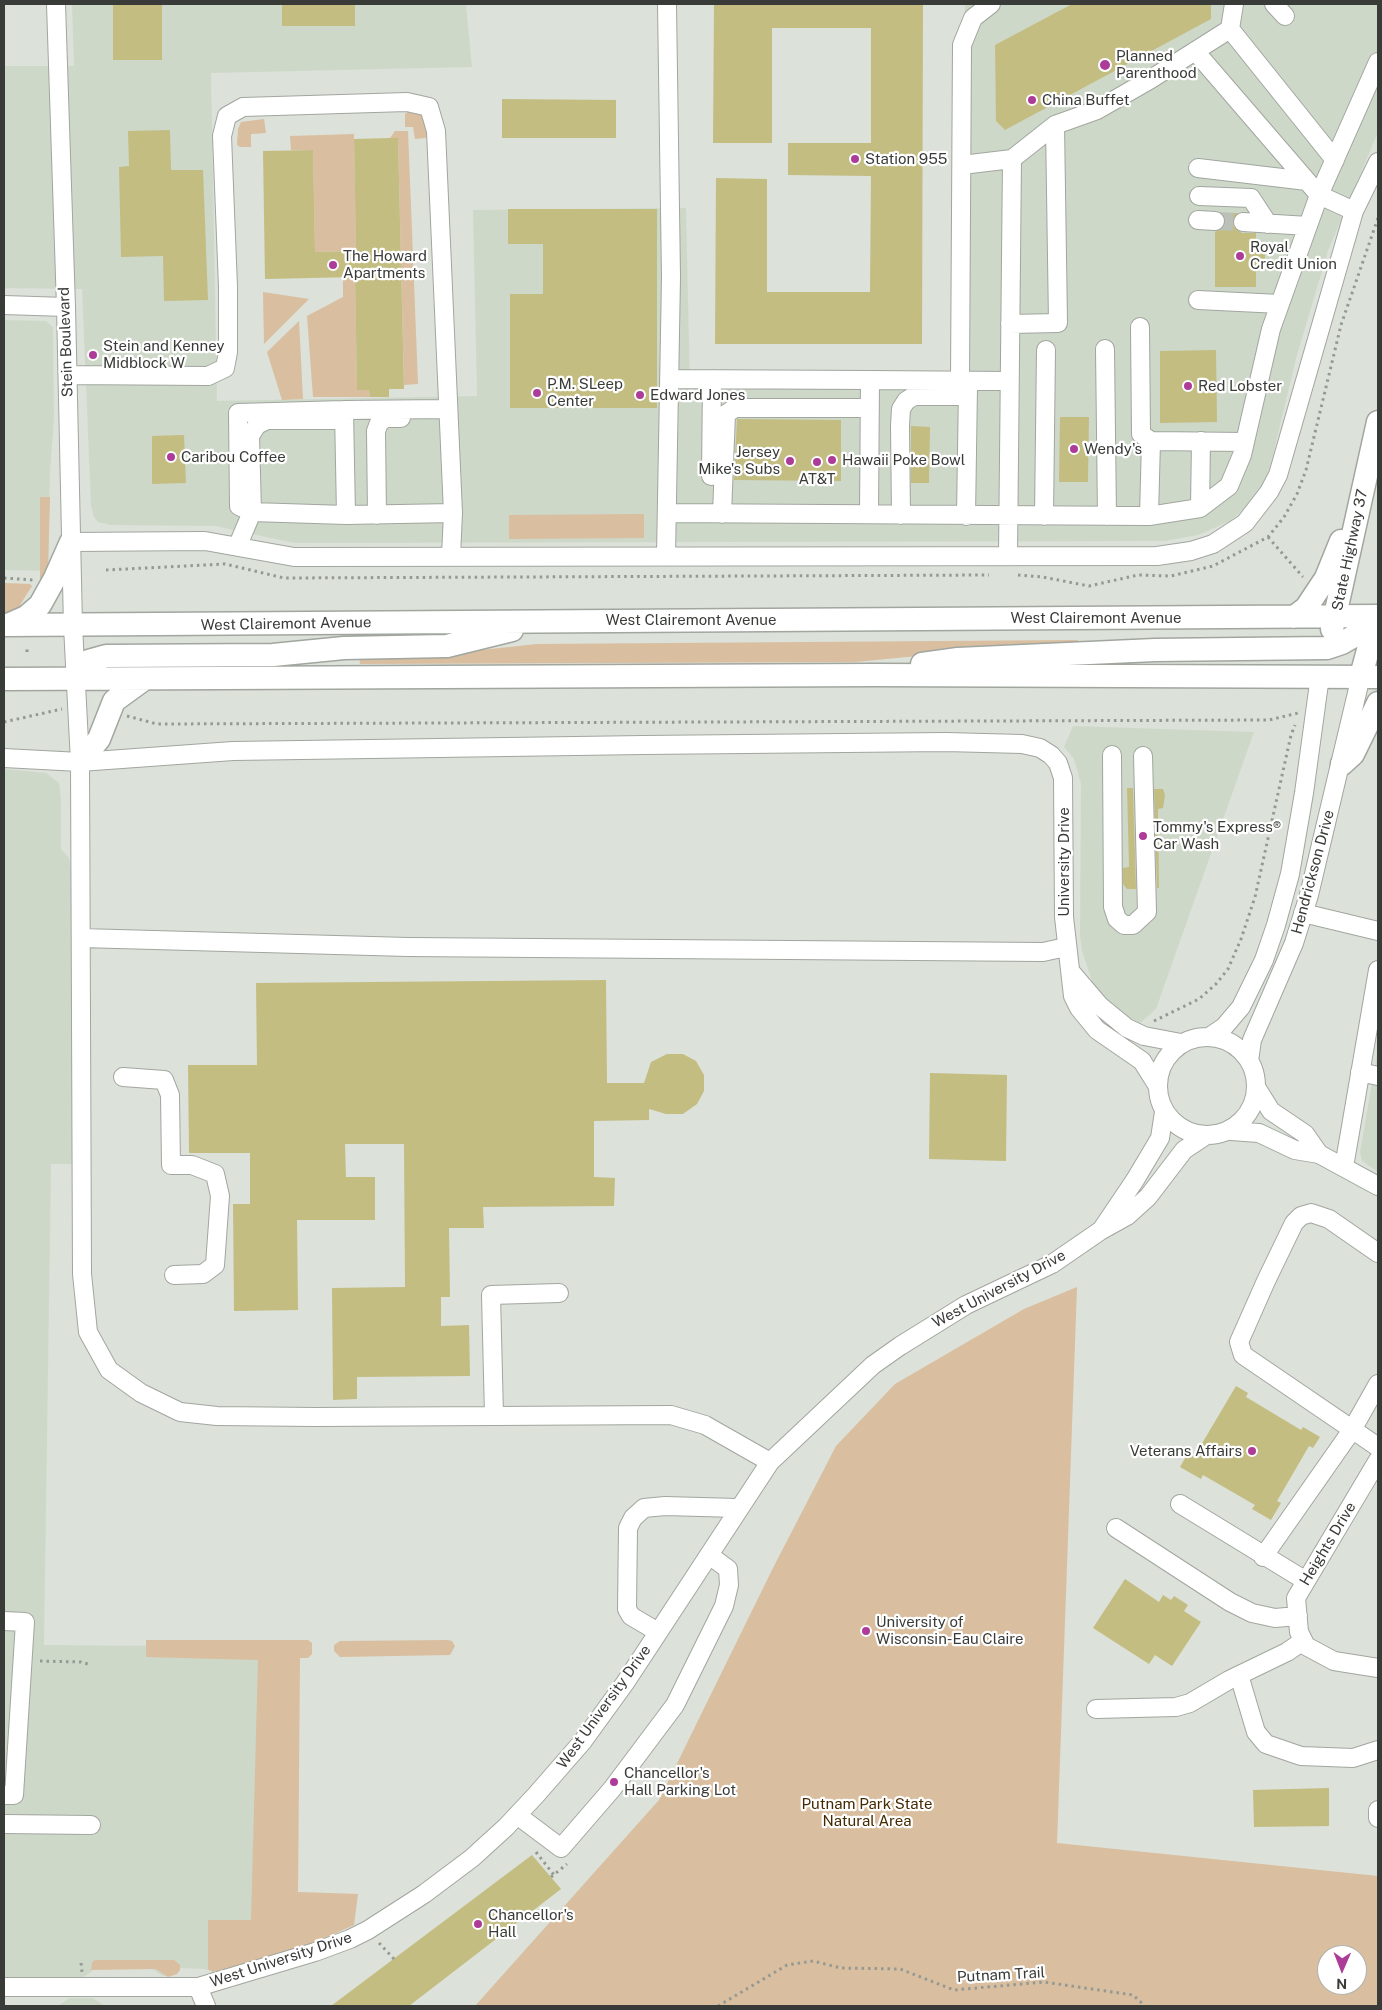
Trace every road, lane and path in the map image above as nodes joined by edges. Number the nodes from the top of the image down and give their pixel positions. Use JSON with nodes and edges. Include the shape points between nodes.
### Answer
{"nodes":[{"id":1,"x":56,"y":4,"type":"edge"},
{"id":2,"x":667,"y":4,"type":"edge"},
{"id":3,"x":991,"y":4,"type":"edge"},
{"id":4,"x":1234,"y":4,"type":"edge"},
{"id":5,"x":1230,"y":28,"type":"junction"},
{"id":6,"x":1195,"y":51,"type":"junction"},
{"id":7,"x":1378,"y":62,"type":"edge"},
{"id":8,"x":1055,"y":125,"type":"junction"},
{"id":9,"x":1012,"y":159,"type":"junction"},
{"id":10,"x":1336,"y":160,"type":"junction"},
{"id":11,"x":1378,"y":162,"type":"edge"},
{"id":12,"x":962,"y":165,"type":"junction"},
{"id":13,"x":1198,"y":168,"type":"dead end"},
{"id":14,"x":1307,"y":181,"type":"junction"},
{"id":15,"x":1319,"y":195,"type":"junction"},
{"id":16,"x":1199,"y":196,"type":"dead end"},
{"id":17,"x":1354,"y":211,"type":"junction"},
{"id":18,"x":1243,"y":222,"type":"tunnel mouth"},
{"id":19,"x":1268,"y":224,"type":"junction"},
{"id":20,"x":1308,"y":226,"type":"junction"},
{"id":21,"x":1198,"y":300,"type":"dead end"},
{"id":22,"x":1280,"y":304,"type":"junction"},
{"id":23,"x":4,"y":305,"type":"edge"},
{"id":24,"x":66,"y":307,"type":"junction"},
{"id":25,"x":1010,"y":324,"type":"junction"},
{"id":26,"x":1140,"y":327,"type":"dead end"},
{"id":27,"x":1105,"y":349,"type":"dead end"},
{"id":28,"x":1046,"y":350,"type":"dead end"},
{"id":29,"x":68,"y":375,"type":"junction"},
{"id":30,"x":669,"y":379,"type":"junction"},
{"id":31,"x":712,"y":379,"type":"junction"},
{"id":32,"x":870,"y":380,"type":"junction"},
{"id":33,"x":1009,"y":381,"type":"junction"},
{"id":34,"x":966,"y":385,"type":"junction"},
{"id":35,"x":808,"y":408,"type":"junction"},
{"id":36,"x":870,"y":408,"type":"junction"},
{"id":37,"x":443,"y":409,"type":"junction"},
{"id":38,"x":344,"y":410,"type":"junction"},
{"id":39,"x":712,"y":413,"type":"junction"},
{"id":40,"x":1378,"y":417,"type":"edge"},
{"id":41,"x":1378,"y":422,"type":"edge"},
{"id":42,"x":1152,"y":441,"type":"junction"},
{"id":43,"x":1201,"y":441,"type":"junction"},
{"id":44,"x":1245,"y":442,"type":"junction"},
{"id":45,"x":1200,"y":508,"type":"junction"},
{"id":46,"x":252,"y":512,"type":"junction"},
{"id":47,"x":454,"y":513,"type":"junction"},
{"id":48,"x":667,"y":513,"type":"junction"},
{"id":49,"x":716,"y":514,"type":"junction"},
{"id":50,"x":869,"y":514,"type":"junction"},
{"id":51,"x":346,"y":515,"type":"junction"},
{"id":52,"x":377,"y":515,"type":"junction"},
{"id":53,"x":900,"y":516,"type":"junction"},
{"id":54,"x":966,"y":516,"type":"junction"},
{"id":55,"x":1008,"y":516,"type":"junction"},
{"id":56,"x":1044,"y":516,"type":"junction"},
{"id":57,"x":1107,"y":516,"type":"junction"},
{"id":58,"x":1149,"y":516,"type":"junction"},
{"id":59,"x":1268,"y":537,"type":"dead end"},
{"id":60,"x":71,"y":542,"type":"junction"},
{"id":61,"x":238,"y":545,"type":"junction"},
{"id":62,"x":451,"y":556,"type":"junction"},
{"id":63,"x":666,"y":556,"type":"junction"},
{"id":64,"x":1008,"y":556,"type":"junction"},
{"id":65,"x":4,"y":578,"type":"edge"},
{"id":66,"x":37,"y":580,"type":"dead end"},
{"id":67,"x":1307,"y":580,"type":"dead end"},
{"id":68,"x":1378,"y":615,"type":"edge"},
{"id":69,"x":1336,"y":616,"type":"junction"},
{"id":70,"x":1294,"y":617,"type":"junction"},
{"id":71,"x":542,"y":621,"type":"junction"},
{"id":72,"x":6,"y":625,"type":"edge"},
{"id":73,"x":72,"y":626,"type":"junction"},
{"id":74,"x":1327,"y":648,"type":"junction"},
{"id":75,"x":1373,"y":652,"type":"edge"},
{"id":76,"x":874,"y":675,"type":"junction"},
{"id":77,"x":1320,"y":676,"type":"junction"},
{"id":78,"x":1370,"y":677,"type":"edge"},
{"id":79,"x":4,"y":680,"type":"edge"},
{"id":80,"x":143,"y":680,"type":"junction"},
{"id":81,"x":75,"y":681,"type":"junction"},
{"id":82,"x":1378,"y":703,"type":"edge"},
{"id":83,"x":76,"y":708,"type":"junction"},
{"id":84,"x":110,"y":711,"type":"junction"},
{"id":85,"x":4,"y":722,"type":"edge"},
{"id":86,"x":1112,"y":756,"type":"dead end"},
{"id":87,"x":1143,"y":756,"type":"dead end"},
{"id":88,"x":4,"y":758,"type":"edge"},
{"id":89,"x":80,"y":762,"type":"junction"},
{"id":90,"x":1342,"y":764,"type":"junction"},
{"id":91,"x":1303,"y":913,"type":"junction"},
{"id":92,"x":1378,"y":931,"type":"edge"},
{"id":93,"x":81,"y":938,"type":"junction"},
{"id":94,"x":1066,"y":948,"type":"junction"},
{"id":95,"x":1378,"y":970,"type":"edge"},
{"id":96,"x":1071,"y":972,"type":"junction"},
{"id":97,"x":1144,"y":1036,"type":"junction"},
{"id":98,"x":1209,"y":1037,"type":"junction"},
{"id":99,"x":1372,"y":1039,"type":"edge"},
{"id":100,"x":1181,"y":1043,"type":"junction"},
{"id":101,"x":1249,"y":1061,"type":"junction"},
{"id":102,"x":1360,"y":1072,"type":"junction"},
{"id":103,"x":123,"y":1076,"type":"dead end"},
{"id":104,"x":1378,"y":1076,"type":"edge"},
{"id":105,"x":1156,"y":1085,"type":"junction"},
{"id":106,"x":1256,"y":1087,"type":"junction"},
{"id":107,"x":1164,"y":1112,"type":"junction"},
{"id":108,"x":1231,"y":1130,"type":"junction"},
{"id":109,"x":1205,"y":1136,"type":"junction"},
{"id":110,"x":1319,"y":1154,"type":"junction"},
{"id":111,"x":1344,"y":1167,"type":"junction"},
{"id":112,"x":1378,"y":1186,"type":"edge"},
{"id":113,"x":1100,"y":1231,"type":"junction"},
{"id":114,"x":1376,"y":1247,"type":"edge"},
{"id":115,"x":174,"y":1275,"type":"dead end"},
{"id":116,"x":559,"y":1293,"type":"dead end"},
{"id":117,"x":1377,"y":1388,"type":"edge"},
{"id":118,"x":494,"y":1415,"type":"junction"},
{"id":119,"x":1352,"y":1430,"type":"junction"},
{"id":120,"x":1378,"y":1447,"type":"edge"},
{"id":121,"x":1378,"y":1460,"type":"edge"},
{"id":122,"x":770,"y":1462,"type":"junction"},
{"id":123,"x":1180,"y":1504,"type":"dead end"},
{"id":124,"x":737,"y":1508,"type":"junction"},
{"id":125,"x":1116,"y":1528,"type":"dead end"},
{"id":126,"x":709,"y":1554,"type":"junction"},
{"id":127,"x":1263,"y":1557,"type":"junction"},
{"id":128,"x":1306,"y":1581,"type":"junction"},
{"id":129,"x":4,"y":1621,"type":"edge"},
{"id":130,"x":1300,"y":1630,"type":"junction"},
{"id":131,"x":658,"y":1632,"type":"junction"},
{"id":132,"x":25,"y":1651,"type":"junction"},
{"id":133,"x":91,"y":1665,"type":"dead end"},
{"id":134,"x":1378,"y":1668,"type":"edge"},
{"id":135,"x":1239,"y":1675,"type":"junction"},
{"id":136,"x":1096,"y":1709,"type":"dead end"},
{"id":137,"x":1378,"y":1750,"type":"edge"},
{"id":138,"x":4,"y":1795,"type":"edge"},
{"id":139,"x":1378,"y":1810,"type":"edge"},
{"id":140,"x":517,"y":1815,"type":"junction"},
{"id":141,"x":1378,"y":1818,"type":"edge"},
{"id":142,"x":4,"y":1824,"type":"edge"},
{"id":143,"x":91,"y":1825,"type":"dead end"},
{"id":144,"x":368,"y":1930,"type":"junction"},
{"id":145,"x":394,"y":1959,"type":"dead end"},
{"id":146,"x":4,"y":1987,"type":"edge"},
{"id":147,"x":198,"y":1987,"type":"junction"},
{"id":148,"x":206,"y":2006,"type":"edge"},
{"id":149,"x":718,"y":2006,"type":"edge"},
{"id":150,"x":1145,"y":2006,"type":"edge"}],
"edges":[{"from":1,"to":24,"type":"street","name":"Stein Boulevard"},
{"from":2,"to":30,"type":"street"},
{"from":3,"to":12,"type":"street","via":[[973,18],[962,45]]},
{"from":4,"to":5,"type":"street"},
{"from":5,"to":6,"type":"street"},
{"from":5,"to":10,"type":"street"},
{"from":6,"to":8,"type":"street","via":[[1097,110]]},
{"from":6,"to":14,"type":"street"},
{"from":7,"to":10,"type":"street"},
{"from":8,"to":9,"type":"street"},
{"from":8,"to":25,"type":"street","via":[[1058,323]]},
{"from":9,"to":12,"type":"street"},
{"from":9,"to":25,"type":"street"},
{"from":10,"to":15,"type":"street"},
{"from":11,"to":17,"type":"street"},
{"from":12,"to":34,"type":"street"},
{"from":13,"to":14,"type":"street"},
{"from":14,"to":15,"type":"street"},
{"from":15,"to":17,"type":"street"},
{"from":15,"to":20,"type":"street"},
{"from":16,"to":19,"type":"street","via":[[1251,198]]},
{"from":17,"to":64,"type":"street","via":[[1285,453],[1269,492],[1245,523],[1213,544],[1157,556]]},
{"from":18,"to":19,"type":"street"},
{"from":19,"to":20,"type":"street"},
{"from":20,"to":22,"type":"street"},
{"from":21,"to":22,"type":"street"},
{"from":22,"to":44,"type":"street","via":[[1271,329]]},
{"from":23,"to":24,"type":"street"},
{"from":24,"to":29,"type":"street","name":"Stein Boulevard"},
{"from":25,"to":33,"type":"street"},
{"from":26,"to":42,"type":"street","via":[[1141,434]]},
{"from":27,"to":57,"type":"street"},
{"from":28,"to":56,"type":"street"},
{"from":29,"to":37,"type":"street","via":[[208,376],[225,368],[228,287],[222,136],[227,116],[243,107],[407,102],[428,107],[436,131]]},
{"from":29,"to":60,"type":"street","name":"Stein Boulevard"},
{"from":30,"to":31,"type":"street"},
{"from":30,"to":48,"type":"street"},
{"from":31,"to":32,"type":"street"},
{"from":31,"to":39,"type":"street"},
{"from":32,"to":34,"type":"street"},
{"from":32,"to":36,"type":"street"},
{"from":33,"to":34,"type":"street"},
{"from":33,"to":55,"type":"street"},
{"from":34,"to":53,"type":"street","via":[[914,396],[901,409]]},
{"from":34,"to":54,"type":"street"},
{"from":35,"to":36,"type":"street"},
{"from":35,"to":39,"type":"street","via":[[795,399],[730,400]]},
{"from":35,"to":49,"type":"street","via":[[734,408],[726,414]]},
{"from":36,"to":50,"type":"street"},
{"from":37,"to":38,"type":"street"},
{"from":37,"to":47,"type":"street"},
{"from":37,"to":52,"type":"street","via":[[422,417],[385,418],[378,423]]},
{"from":38,"to":46,"type":"street","via":[[238,413],[239,506]]},
{"from":38,"to":51,"type":"street"},
{"from":39,"to":49,"type":"street"},
{"from":40,"to":70,"type":"main road","via":[[1366,433],[1335,558],[1306,608]]},
{"from":41,"to":69,"type":"main road","name":"State Highway 37"},
{"from":42,"to":43,"type":"street"},
{"from":42,"to":58,"type":"street"},
{"from":43,"to":44,"type":"street"},
{"from":43,"to":45,"type":"street"},
{"from":44,"to":45,"type":"street","via":[[1229,486]]},
{"from":45,"to":58,"type":"street"},
{"from":46,"to":51,"type":"street"},
{"from":46,"to":61,"type":"street"},
{"from":47,"to":52,"type":"street"},
{"from":47,"to":62,"type":"street"},
{"from":48,"to":49,"type":"street"},
{"from":48,"to":63,"type":"street"},
{"from":49,"to":50,"type":"street"},
{"from":50,"to":53,"type":"street"},
{"from":51,"to":52,"type":"street"},
{"from":53,"to":54,"type":"street"},
{"from":54,"to":55,"type":"street"},
{"from":55,"to":56,"type":"street"},
{"from":55,"to":64,"type":"street"},
{"from":56,"to":57,"type":"street"},
{"from":57,"to":58,"type":"street"},
{"from":59,"to":67,"type":"path"},
{"from":60,"to":61,"type":"street","via":[[205,541]]},
{"from":60,"to":72,"type":"main road","via":[[40,605],[26,617]]},
{"from":60,"to":73,"type":"street","name":"Stein Boulevard"},
{"from":61,"to":62,"type":"street","via":[[271,555],[294,557]]},
{"from":62,"to":63,"type":"street"},
{"from":63,"to":64,"type":"street"},
{"from":65,"to":66,"type":"path"},
{"from":68,"to":69,"type":"main road","name":"West Clairemont Avenue"},
{"from":68,"to":74,"type":"main road","via":[[1356,635]]},
{"from":68,"to":75,"type":"main road"},
{"from":69,"to":70,"type":"main road","name":"West Clairemont Avenue"},
{"from":69,"to":74,"type":"main road","name":"State Highway 37"},
{"from":70,"to":71,"type":"main road","name":"West Clairemont Avenue"},
{"from":71,"to":73,"type":"main road","name":"West Clairemont Avenue"},
{"from":71,"to":81,"type":"main road","via":[[447,646],[344,648],[273,655],[96,657],[88,661]]},
{"from":72,"to":73,"type":"main road","name":"West Clairemont Avenue"},
{"from":73,"to":81,"type":"street","name":"Stein Boulevard"},
{"from":74,"to":76,"type":"main road","via":[[1155,650],[958,659]]},
{"from":74,"to":77,"type":"main road","name":"State Highway 37"},
{"from":75,"to":77,"type":"main road","via":[[1337,660]]},
{"from":75,"to":78,"type":"main road"},
{"from":76,"to":77,"type":"main road"},
{"from":76,"to":80,"type":"main road"},
{"from":77,"to":78,"type":"main road"},
{"from":77,"to":98,"type":"street","name":"Hendrickson Drive","via":[[1293,856],[1276,925],[1264,960],[1241,1007],[1224,1027]]},
{"from":78,"to":90,"type":"street","name":"Hendrickson Drive"},
{"from":79,"to":81,"type":"main road"},
{"from":80,"to":81,"type":"main road"},
{"from":80,"to":84,"type":"main road","via":[[116,698]]},
{"from":81,"to":83,"type":"street","name":"Stein Boulevard"},
{"from":82,"to":90,"type":"main road","via":[[1354,754]]},
{"from":83,"to":85,"type":"path"},
{"from":83,"to":89,"type":"street","name":"Stein Boulevard"},
{"from":84,"to":89,"type":"main road","via":[[99,739]]},
{"from":84,"to":97,"type":"path","via":[[157,724],[1259,720],[1301,713],[1290,735],[1255,897],[1228,969],[1199,999],[1154,1021]]},
{"from":86,"to":87,"type":"street","via":[[1113,907],[1117,919],[1124,925],[1133,925],[1147,912]]},
{"from":88,"to":89,"type":"street"},
{"from":89,"to":93,"type":"street","name":"Stein Boulevard"},
{"from":89,"to":94,"type":"street","name":"University Drive","via":[[233,751],[946,742],[1022,744],[1040,748],[1050,755],[1058,763],[1063,778]]},
{"from":90,"to":91,"type":"street","name":"Hendrickson Drive"},
{"from":91,"to":92,"type":"street"},
{"from":91,"to":101,"type":"street","name":"Hendrickson Drive","via":[[1294,943],[1252,1040]]},
{"from":93,"to":94,"type":"street","via":[[408,947],[1043,952]]},
{"from":93,"to":118,"type":"street","name":"Stein Boulevard","via":[[82,1274],[88,1332],[109,1370],[140,1393],[180,1412],[315,1417]]},
{"from":94,"to":96,"type":"street","name":"University Drive"},
{"from":95,"to":99,"type":"street"},
{"from":96,"to":97,"type":"street","name":"University Drive","via":[[1111,1017]]},
{"from":96,"to":105,"type":"street","name":"University Drive","via":[[1073,996],[1088,1020],[1110,1041],[1142,1060]]},
{"from":97,"to":100,"type":"street","name":"University Drive"},
{"from":98,"to":100,"type":"street"},
{"from":98,"to":101,"type":"street","via":[[1224,1040]]},
{"from":99,"to":102,"type":"street"},
{"from":100,"to":105,"type":"street","via":[[1161,1068]]},
{"from":101,"to":106,"type":"street"},
{"from":102,"to":104,"type":"street"},
{"from":102,"to":111,"type":"street"},
{"from":103,"to":115,"type":"street","via":[[164,1080],[170,1094],[171,1165],[192,1165],[215,1174],[220,1196],[215,1266],[203,1274]]},
{"from":105,"to":107,"type":"street"},
{"from":106,"to":108,"type":"street","via":[[1244,1118]]},
{"from":106,"to":110,"type":"street","via":[[1271,1111],[1305,1134]]},
{"from":107,"to":109,"type":"street","via":[[1188,1132]]},
{"from":107,"to":113,"type":"street","name":"West University Drive","via":[[1160,1138],[1136,1180]]},
{"from":108,"to":109,"type":"street"},
{"from":108,"to":110,"type":"street","via":[[1259,1133],[1295,1150]]},
{"from":109,"to":113,"type":"street","name":"West University Drive","via":[[1184,1150],[1148,1197],[1127,1216]]},
{"from":110,"to":111,"type":"street"},
{"from":111,"to":112,"type":"street"},
{"from":113,"to":122,"type":"street","name":"West University Drive","via":[[1052,1264],[966,1305],[900,1346],[874,1365]]},
{"from":114,"to":119,"type":"street","via":[[1329,1219],[1311,1213],[1300,1216],[1239,1342],[1243,1355]]},
{"from":116,"to":118,"type":"street","via":[[491,1295]]},
{"from":117,"to":119,"type":"street"},
{"from":118,"to":122,"type":"street","name":"Stein Boulevard","via":[[672,1415],[705,1425]]},
{"from":119,"to":120,"type":"street"},
{"from":119,"to":127,"type":"street"},
{"from":121,"to":128,"type":"street","name":"Heights Drive"},
{"from":122,"to":124,"type":"street","name":"West University Drive"},
{"from":123,"to":127,"type":"street"},
{"from":124,"to":126,"type":"street","name":"West University Drive"},
{"from":124,"to":131,"type":"street","via":[[644,1508],[633,1518],[628,1528],[627,1609],[631,1616]]},
{"from":125,"to":130,"type":"street","via":[[1230,1602]]},
{"from":126,"to":131,"type":"street","name":"West University Drive"},
{"from":126,"to":140,"type":"street","via":[[728,1570],[730,1585],[724,1606],[675,1705],[612,1789],[561,1848]]},
{"from":127,"to":128,"type":"street"},
{"from":128,"to":130,"type":"street","name":"Heights Drive","via":[[1296,1598]]},
{"from":129,"to":132,"type":"street","via":[[25,1622]]},
{"from":130,"to":134,"type":"street","via":[[1306,1646],[1334,1660]]},
{"from":130,"to":135,"type":"street","via":[[1287,1652]]},
{"from":131,"to":140,"type":"street","name":"West University Drive","via":[[583,1740]]},
{"from":132,"to":133,"type":"path","via":[[35,1661]]},
{"from":132,"to":138,"type":"street","via":[[14,1795]]},
{"from":135,"to":136,"type":"street","via":[[1190,1703],[1176,1707]]},
{"from":135,"to":137,"type":"street","via":[[1256,1732],[1266,1744],[1301,1756],[1353,1758]]},
{"from":139,"to":141,"type":"street"},
{"from":140,"to":144,"type":"street","name":"West University Drive","via":[[472,1858]]},
{"from":142,"to":143,"type":"street"},
{"from":144,"to":145,"type":"path"},
{"from":144,"to":147,"type":"street","name":"West University Drive","via":[[315,1952]]},
{"from":146,"to":147,"type":"street","name":"West University Drive"},
{"from":147,"to":148,"type":"street"},
{"from":149,"to":150,"type":"path","name":"Putnam Trail","via":[[787,1965],[814,1961],[842,1968],[900,1970],[954,1990],[1044,1982],[1133,1995]]}]}
